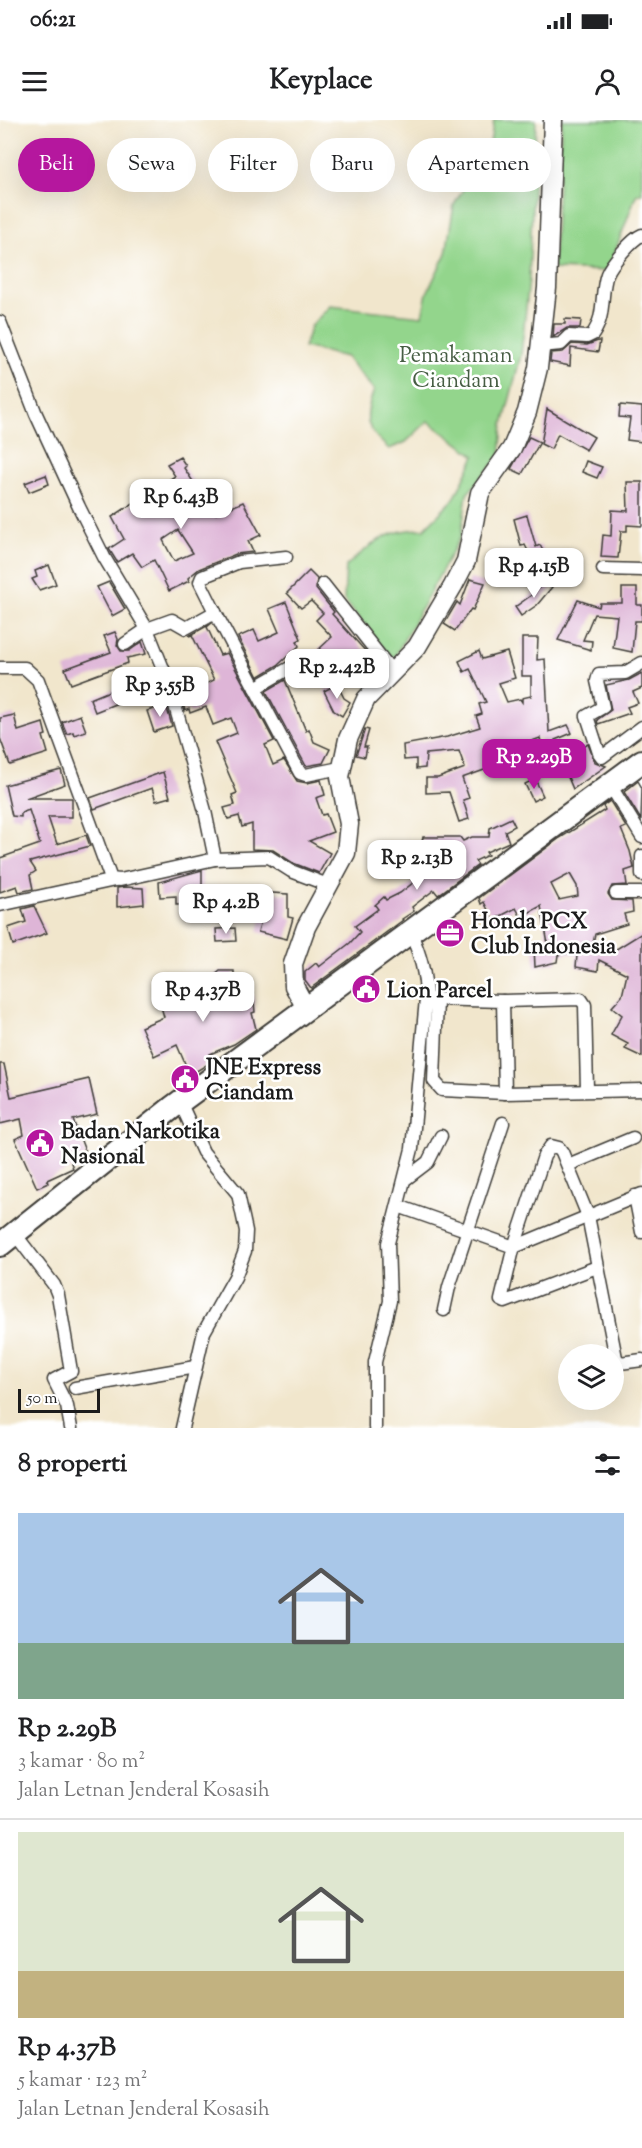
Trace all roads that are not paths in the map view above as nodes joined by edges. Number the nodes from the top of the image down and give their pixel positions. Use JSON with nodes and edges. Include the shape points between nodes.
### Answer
{"nodes":[{"id":1,"x":553,"y":120,"type":"edge"},
{"id":2,"x":642,"y":235,"type":"edge"},
{"id":3,"x":0,"y":322,"type":"edge"},
{"id":4,"x":541,"y":346,"type":"junction"},
{"id":5,"x":286,"y":557,"type":"dead end"},
{"id":6,"x":603,"y":569,"type":"dead end"},
{"id":7,"x":642,"y":570,"type":"edge"},
{"id":8,"x":323,"y":584,"type":"dead end"},
{"id":9,"x":215,"y":612,"type":"junction"},
{"id":10,"x":147,"y":629,"type":"junction"},
{"id":11,"x":125,"y":644,"type":"dead end"},
{"id":12,"x":642,"y":663,"type":"edge"},
{"id":13,"x":293,"y":666,"type":"dead end"},
{"id":14,"x":0,"y":668,"type":"edge"},
{"id":15,"x":391,"y":670,"type":"junction"},
{"id":16,"x":255,"y":688,"type":"junction"},
{"id":17,"x":642,"y":727,"type":"edge"},
{"id":18,"x":642,"y":761,"type":"edge"},
{"id":19,"x":340,"y":768,"type":"junction"},
{"id":20,"x":610,"y":785,"type":"junction"},
{"id":21,"x":642,"y":837,"type":"edge"},
{"id":22,"x":642,"y":856,"type":"edge"},
{"id":23,"x":215,"y":859,"type":"junction"},
{"id":24,"x":642,"y":875,"type":"edge"},
{"id":25,"x":115,"y":880,"type":"junction"},
{"id":26,"x":328,"y":885,"type":"junction"},
{"id":27,"x":616,"y":893,"type":"dead end"},
{"id":28,"x":642,"y":893,"type":"edge"},
{"id":29,"x":0,"y":905,"type":"edge"},
{"id":30,"x":410,"y":931,"type":"junction"},
{"id":31,"x":432,"y":1000,"type":"junction"},
{"id":32,"x":503,"y":1001,"type":"junction"},
{"id":33,"x":307,"y":1010,"type":"junction"},
{"id":34,"x":587,"y":1089,"type":"junction"},
{"id":35,"x":642,"y":1090,"type":"edge"},
{"id":36,"x":505,"y":1093,"type":"junction"},
{"id":37,"x":180,"y":1102,"type":"junction"},
{"id":38,"x":503,"y":1123,"type":"dead end"},
{"id":39,"x":441,"y":1136,"type":"dead end"},
{"id":40,"x":633,"y":1138,"type":"dead end"},
{"id":41,"x":568,"y":1165,"type":"junction"},
{"id":42,"x":406,"y":1178,"type":"junction"},
{"id":43,"x":639,"y":1195,"type":"edge"},
{"id":44,"x":398,"y":1206,"type":"junction"},
{"id":45,"x":588,"y":1216,"type":"junction"},
{"id":46,"x":468,"y":1229,"type":"junction"},
{"id":47,"x":642,"y":1232,"type":"edge"},
{"id":48,"x":7,"y":1239,"type":"edge"},
{"id":49,"x":514,"y":1246,"type":"junction"},
{"id":50,"x":597,"y":1267,"type":"junction"},
{"id":51,"x":444,"y":1310,"type":"dead end"},
{"id":52,"x":642,"y":1360,"type":"edge"},
{"id":53,"x":195,"y":1367,"type":"junction"},
{"id":54,"x":75,"y":1388,"type":"dead end"},
{"id":55,"x":71,"y":1428,"type":"edge"},
{"id":56,"x":182,"y":1428,"type":"edge"},
{"id":57,"x":375,"y":1428,"type":"edge"}],
"edges":[{"from":1,"to":4,"type":"street","via":[[551,228]]},
{"from":2,"to":4,"type":"street","via":[[628,244],[607,273],[604,306],[593,334],[569,336],[561,345]]},
{"from":3,"to":10,"type":"street","via":[[36,414],[79,507]]},
{"from":4,"to":15,"type":"street","via":[[523,424],[512,448],[480,493],[461,571],[423,639]]},
{"from":5,"to":9,"type":"street","via":[[239,562],[202,578],[200,582]]},
{"from":6,"to":7,"type":"street"},
{"from":8,"to":15,"type":"street"},
{"from":9,"to":10,"type":"street","via":[[186,628],[174,620]]},
{"from":9,"to":16,"type":"street"},
{"from":10,"to":11,"type":"street"},
{"from":10,"to":23,"type":"street","via":[[168,681]]},
{"from":12,"to":17,"type":"street","via":[[625,673],[599,674],[603,707],[587,716],[602,757]]},
{"from":13,"to":16,"type":"street"},
{"from":14,"to":25,"type":"street","via":[[25,668],[38,680],[108,875]]},
{"from":15,"to":19,"type":"street","via":[[361,707],[343,750]]},
{"from":16,"to":19,"type":"street","via":[[301,774]]},
{"from":18,"to":20,"type":"highway"},
{"from":19,"to":26,"type":"street","via":[[349,824],[348,843],[344,859]]},
{"from":20,"to":21,"type":"street"},
{"from":20,"to":30,"type":"highway"},
{"from":22,"to":24,"type":"street"},
{"from":23,"to":25,"type":"street"},
{"from":23,"to":26,"type":"street","via":[[269,857],[291,872]]},
{"from":25,"to":29,"type":"street"},
{"from":26,"to":33,"type":"street","via":[[300,940],[293,964],[294,986]]},
{"from":27,"to":28,"type":"street"},
{"from":30,"to":31,"type":"street"},
{"from":30,"to":33,"type":"highway"},
{"from":31,"to":32,"type":"street"},
{"from":31,"to":36,"type":"street","via":[[435,1085],[453,1092]]},
{"from":31,"to":42,"type":"street"},
{"from":32,"to":34,"type":"street","via":[[584,1001]]},
{"from":32,"to":36,"type":"street"},
{"from":33,"to":37,"type":"highway"},
{"from":34,"to":35,"type":"street"},
{"from":34,"to":36,"type":"street"},
{"from":37,"to":48,"type":"highway"},
{"from":37,"to":53,"type":"street","via":[[203,1152],[238,1194],[246,1232],[245,1251],[228,1292],[207,1324]]},
{"from":38,"to":46,"type":"street"},
{"from":39,"to":42,"type":"street","via":[[428,1162]]},
{"from":40,"to":41,"type":"street"},
{"from":41,"to":45,"type":"street"},
{"from":41,"to":49,"type":"street","via":[[559,1148],[548,1148]]},
{"from":42,"to":44,"type":"street"},
{"from":43,"to":45,"type":"street"},
{"from":43,"to":47,"type":"street"},
{"from":44,"to":46,"type":"street"},
{"from":44,"to":57,"type":"street","via":[[388,1244],[390,1301],[375,1362]]},
{"from":45,"to":49,"type":"street"},
{"from":45,"to":50,"type":"street"},
{"from":46,"to":49,"type":"street"},
{"from":46,"to":51,"type":"street"},
{"from":48,"to":55,"type":"street","via":[[54,1286],[61,1305],[71,1371],[54,1380],[67,1406]]},
{"from":49,"to":50,"type":"street","via":[[502,1302]]},
{"from":50,"to":52,"type":"street","via":[[614,1351],[620,1363]]},
{"from":53,"to":54,"type":"street"},
{"from":53,"to":56,"type":"street"}]}
